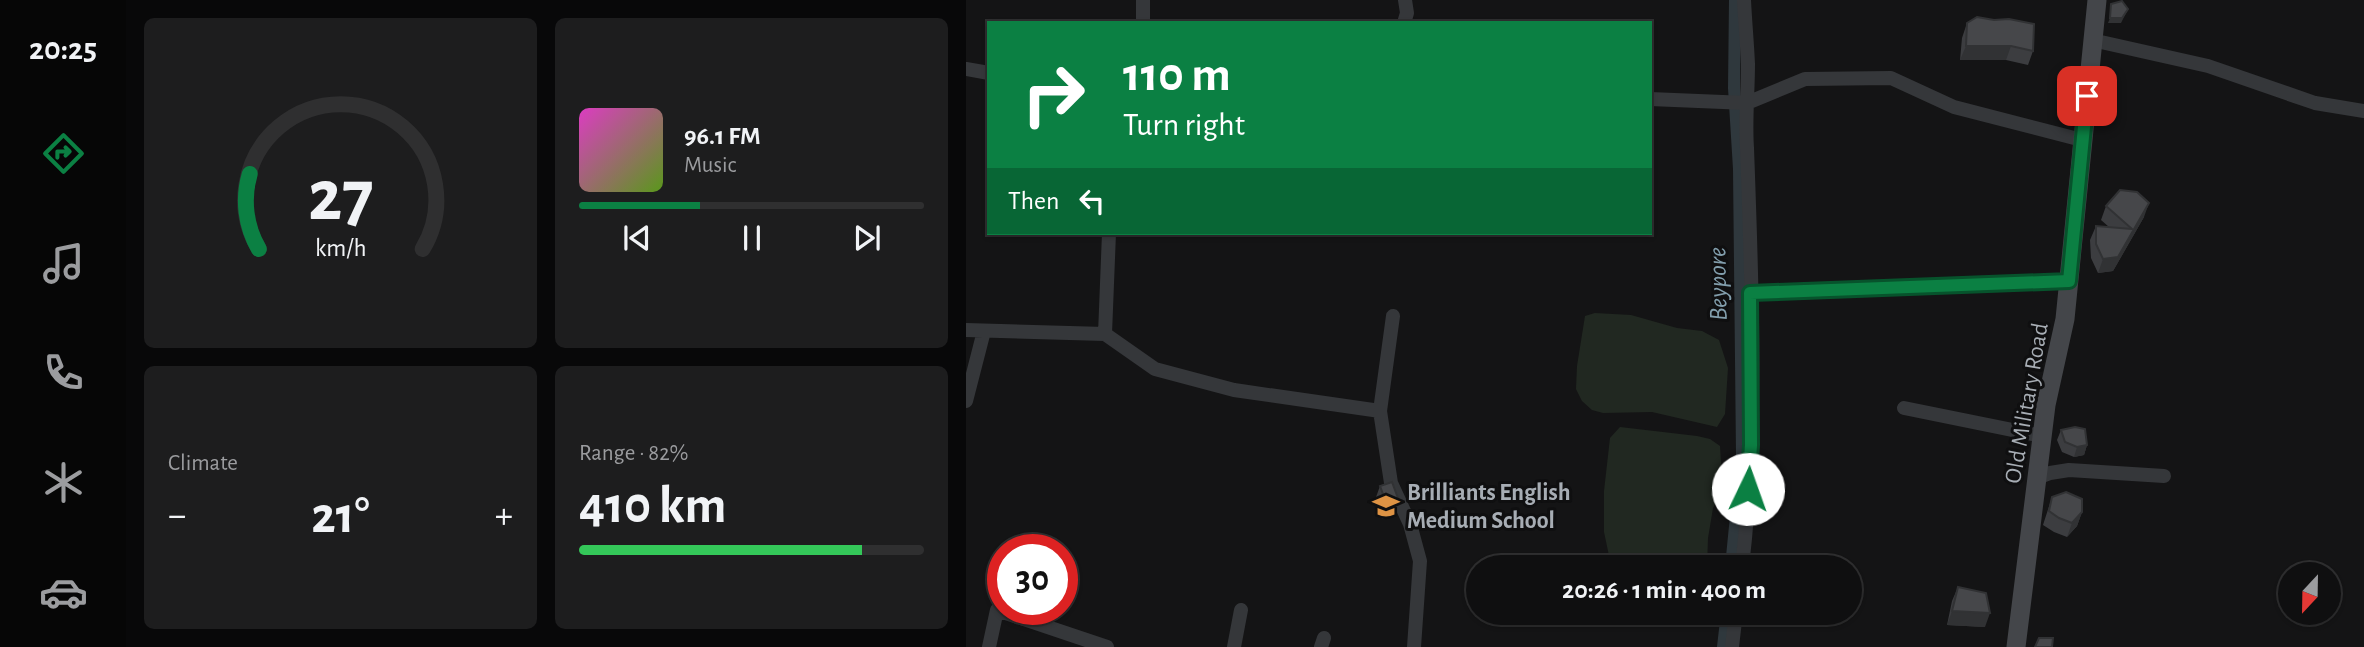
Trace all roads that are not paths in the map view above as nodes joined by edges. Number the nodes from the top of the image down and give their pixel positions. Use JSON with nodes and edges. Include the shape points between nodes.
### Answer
{"nodes":[{"id":1,"x":1143,"y":0,"type":"edge"},
{"id":2,"x":1405,"y":0,"type":"edge"},
{"id":3,"x":1744,"y":0,"type":"edge"},
{"id":4,"x":2096,"y":0,"type":"edge"},
{"id":5,"x":1143,"y":21,"type":"edge"},
{"id":6,"x":1406,"y":21,"type":"edge"},
{"id":7,"x":2092,"y":40,"type":"junction"},
{"id":8,"x":966,"y":69,"type":"edge"},
{"id":9,"x":987,"y":73,"type":"edge"},
{"id":10,"x":1652,"y":99,"type":"edge"},
{"id":11,"x":1746,"y":103,"type":"junction"},
{"id":12,"x":2364,"y":111,"type":"edge"},
{"id":13,"x":2082,"y":140,"type":"junction"},
{"id":14,"x":1109,"y":235,"type":"edge"},
{"id":15,"x":2069,"y":281,"type":"junction"},
{"id":16,"x":1750,"y":293,"type":"junction"},
{"id":17,"x":1393,"y":316,"type":"dead end"},
{"id":18,"x":966,"y":330,"type":"edge"},
{"id":19,"x":984,"y":331,"type":"junction"},
{"id":20,"x":1105,"y":334,"type":"junction"},
{"id":21,"x":966,"y":401,"type":"edge"},
{"id":22,"x":1904,"y":408,"type":"dead end"},
{"id":23,"x":1380,"y":411,"type":"junction"},
{"id":24,"x":2042,"y":436,"type":"junction"},
{"id":25,"x":2164,"y":476,"type":"dead end"},
{"id":26,"x":2037,"y":478,"type":"junction"},
{"id":27,"x":1743,"y":555,"type":"edge"},
{"id":28,"x":1241,"y":610,"type":"dead end"},
{"id":29,"x":1735,"y":625,"type":"edge"},
{"id":30,"x":989,"y":647,"type":"edge"},
{"id":31,"x":1107,"y":647,"type":"edge"},
{"id":32,"x":1234,"y":647,"type":"edge"},
{"id":33,"x":1414,"y":647,"type":"edge"},
{"id":34,"x":1732,"y":647,"type":"edge"},
{"id":35,"x":2016,"y":647,"type":"edge"}],
"edges":[{"from":1,"to":5,"type":"street"},
{"from":2,"to":6,"type":"street"},
{"from":3,"to":11,"type":"street"},
{"from":4,"to":7,"type":"main road","name":"Old Military Road"},
{"from":7,"to":12,"type":"street","via":[[2208,66],[2315,103]]},
{"from":7,"to":13,"type":"main road","name":"Old Military Road"},
{"from":8,"to":9,"type":"street"},
{"from":10,"to":11,"type":"street"},
{"from":11,"to":13,"type":"street","via":[[1805,79],[1891,78],[1954,107]]},
{"from":11,"to":16,"type":"street"},
{"from":13,"to":15,"type":"main road","name":"Old Military Road"},
{"from":14,"to":20,"type":"street"},
{"from":15,"to":16,"type":"street"},
{"from":15,"to":24,"type":"main road","name":"Old Military Road"},
{"from":16,"to":27,"type":"street","via":[[1751,445]]},
{"from":17,"to":23,"type":"street"},
{"from":18,"to":19,"type":"street"},
{"from":19,"to":20,"type":"street"},
{"from":19,"to":21,"type":"street"},
{"from":20,"to":23,"type":"street","via":[[1155,369],[1234,390]]},
{"from":22,"to":24,"type":"street"},
{"from":23,"to":33,"type":"street","via":[[1391,483],[1410,524],[1420,561]]},
{"from":24,"to":26,"type":"main road","name":"Old Military Road"},
{"from":25,"to":26,"type":"street","via":[[2069,470]]},
{"from":26,"to":35,"type":"main road","name":"Old Military Road"},
{"from":28,"to":32,"type":"street"},
{"from":29,"to":34,"type":"street"},
{"from":30,"to":31,"type":"street","via":[[997,610]]}]}
